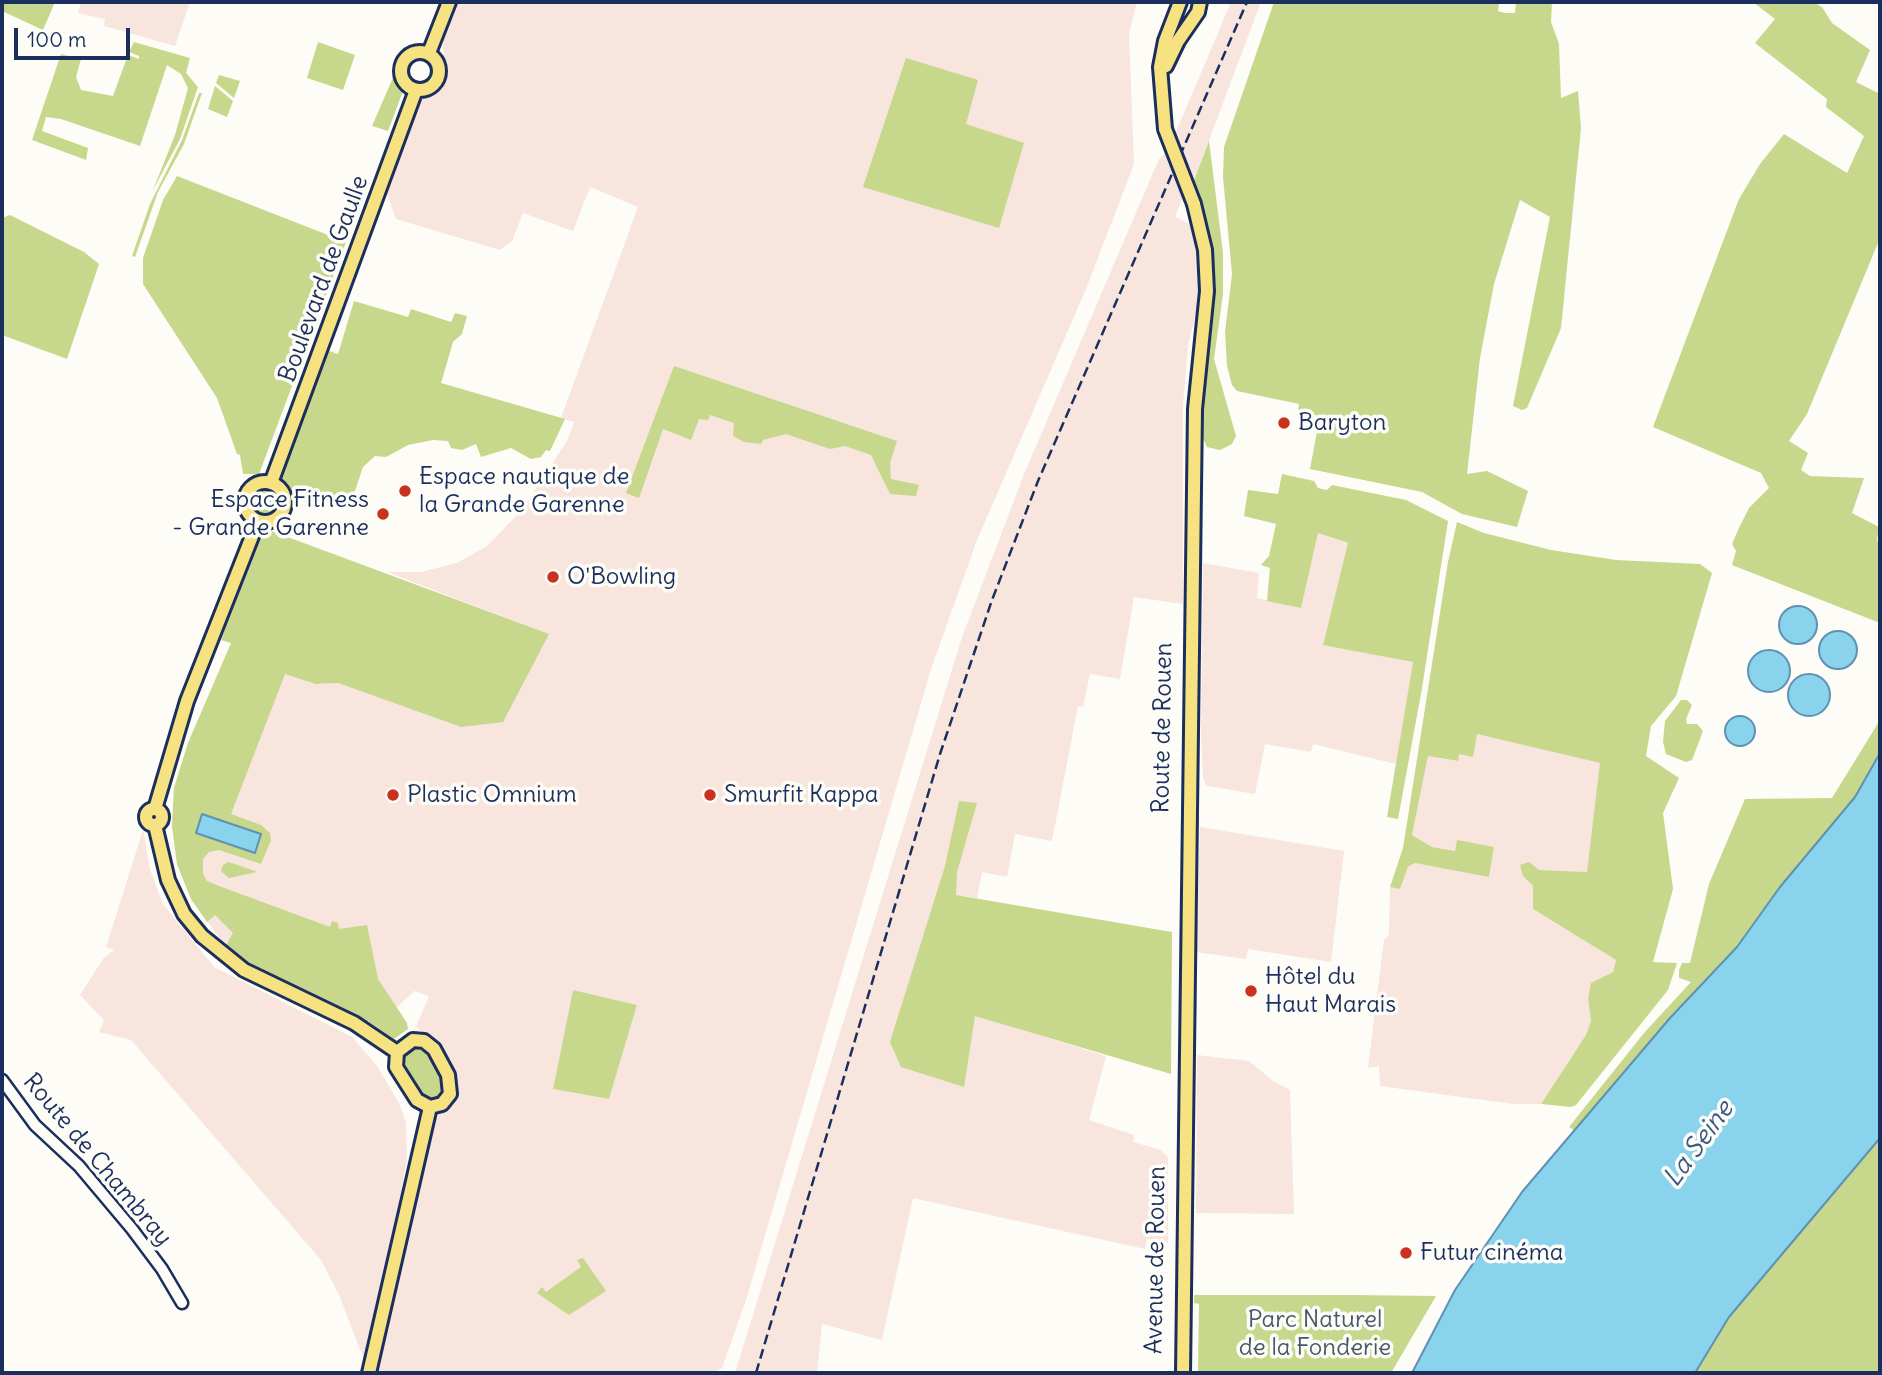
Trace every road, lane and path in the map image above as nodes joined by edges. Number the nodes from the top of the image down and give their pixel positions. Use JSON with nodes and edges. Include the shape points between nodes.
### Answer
{"nodes":[{"id":1,"x":449,"y":2,"type":"edge"},
{"id":2,"x":1180,"y":2,"type":"edge"},
{"id":3,"x":1200,"y":2,"type":"edge"},
{"id":4,"x":429,"y":53,"type":"junction"},
{"id":5,"x":1159,"y":86,"type":"junction"},
{"id":6,"x":416,"y":90,"type":"junction"},
{"id":7,"x":271,"y":483,"type":"junction"},
{"id":8,"x":258,"y":521,"type":"junction"},
{"id":9,"x":397,"y":1052,"type":"junction"},
{"id":10,"x":2,"y":1080,"type":"edge"},
{"id":11,"x":430,"y":1107,"type":"junction"},
{"id":12,"x":1183,"y":1148,"type":"junction"},
{"id":13,"x":182,"y":1303,"type":"dead end"},
{"id":14,"x":369,"y":1373,"type":"edge"},
{"id":15,"x":1176,"y":1373,"type":"edge"},
{"id":16,"x":1183,"y":1373,"type":"edge"}],
"edges":[{"from":1,"to":4,"type":"main road"},
{"from":2,"to":5,"type":"main road","name":"Route de Rouen","via":[[1165,41]]},
{"from":3,"to":5,"type":"main road","via":[[1171,53]]},
{"from":4,"to":6,"type":"main road","via":[[439,67],[439,78],[432,87]]},
{"from":4,"to":6,"type":"main road","via":[[411,54],[401,66],[404,82]]},
{"from":5,"to":12,"type":"main road","name":"Route de Rouen","bridge":true,"via":[[1165,129],[1194,204],[1207,269],[1205,311],[1188,391]]},
{"from":6,"to":7,"type":"main road","name":"Boulevard de Gaulle"},
{"from":7,"to":8,"type":"main road","via":[[259,483],[246,493],[246,510]]},
{"from":7,"to":8,"type":"main road","via":[[281,490],[284,508],[272,521]]},
{"from":8,"to":9,"type":"main road","via":[[203,679],[162,778],[155,809],[162,816],[155,825],[168,880],[184,914],[202,936],[244,970],[354,1023]]},
{"from":9,"to":11,"type":"main road","via":[[396,1067],[404,1082],[418,1101]]},
{"from":9,"to":11,"type":"main road","via":[[413,1040],[434,1049],[451,1088],[442,1104]]},
{"from":10,"to":13,"type":"street","name":"Route de Chambray","via":[[35,1125],[79,1167],[132,1229]]},
{"from":11,"to":14,"type":"main road"},
{"from":12,"to":15,"type":"main road","name":"Avenue de Rouen"},
{"from":12,"to":16,"type":"main road","name":"Avenue de Rouen"}]}
